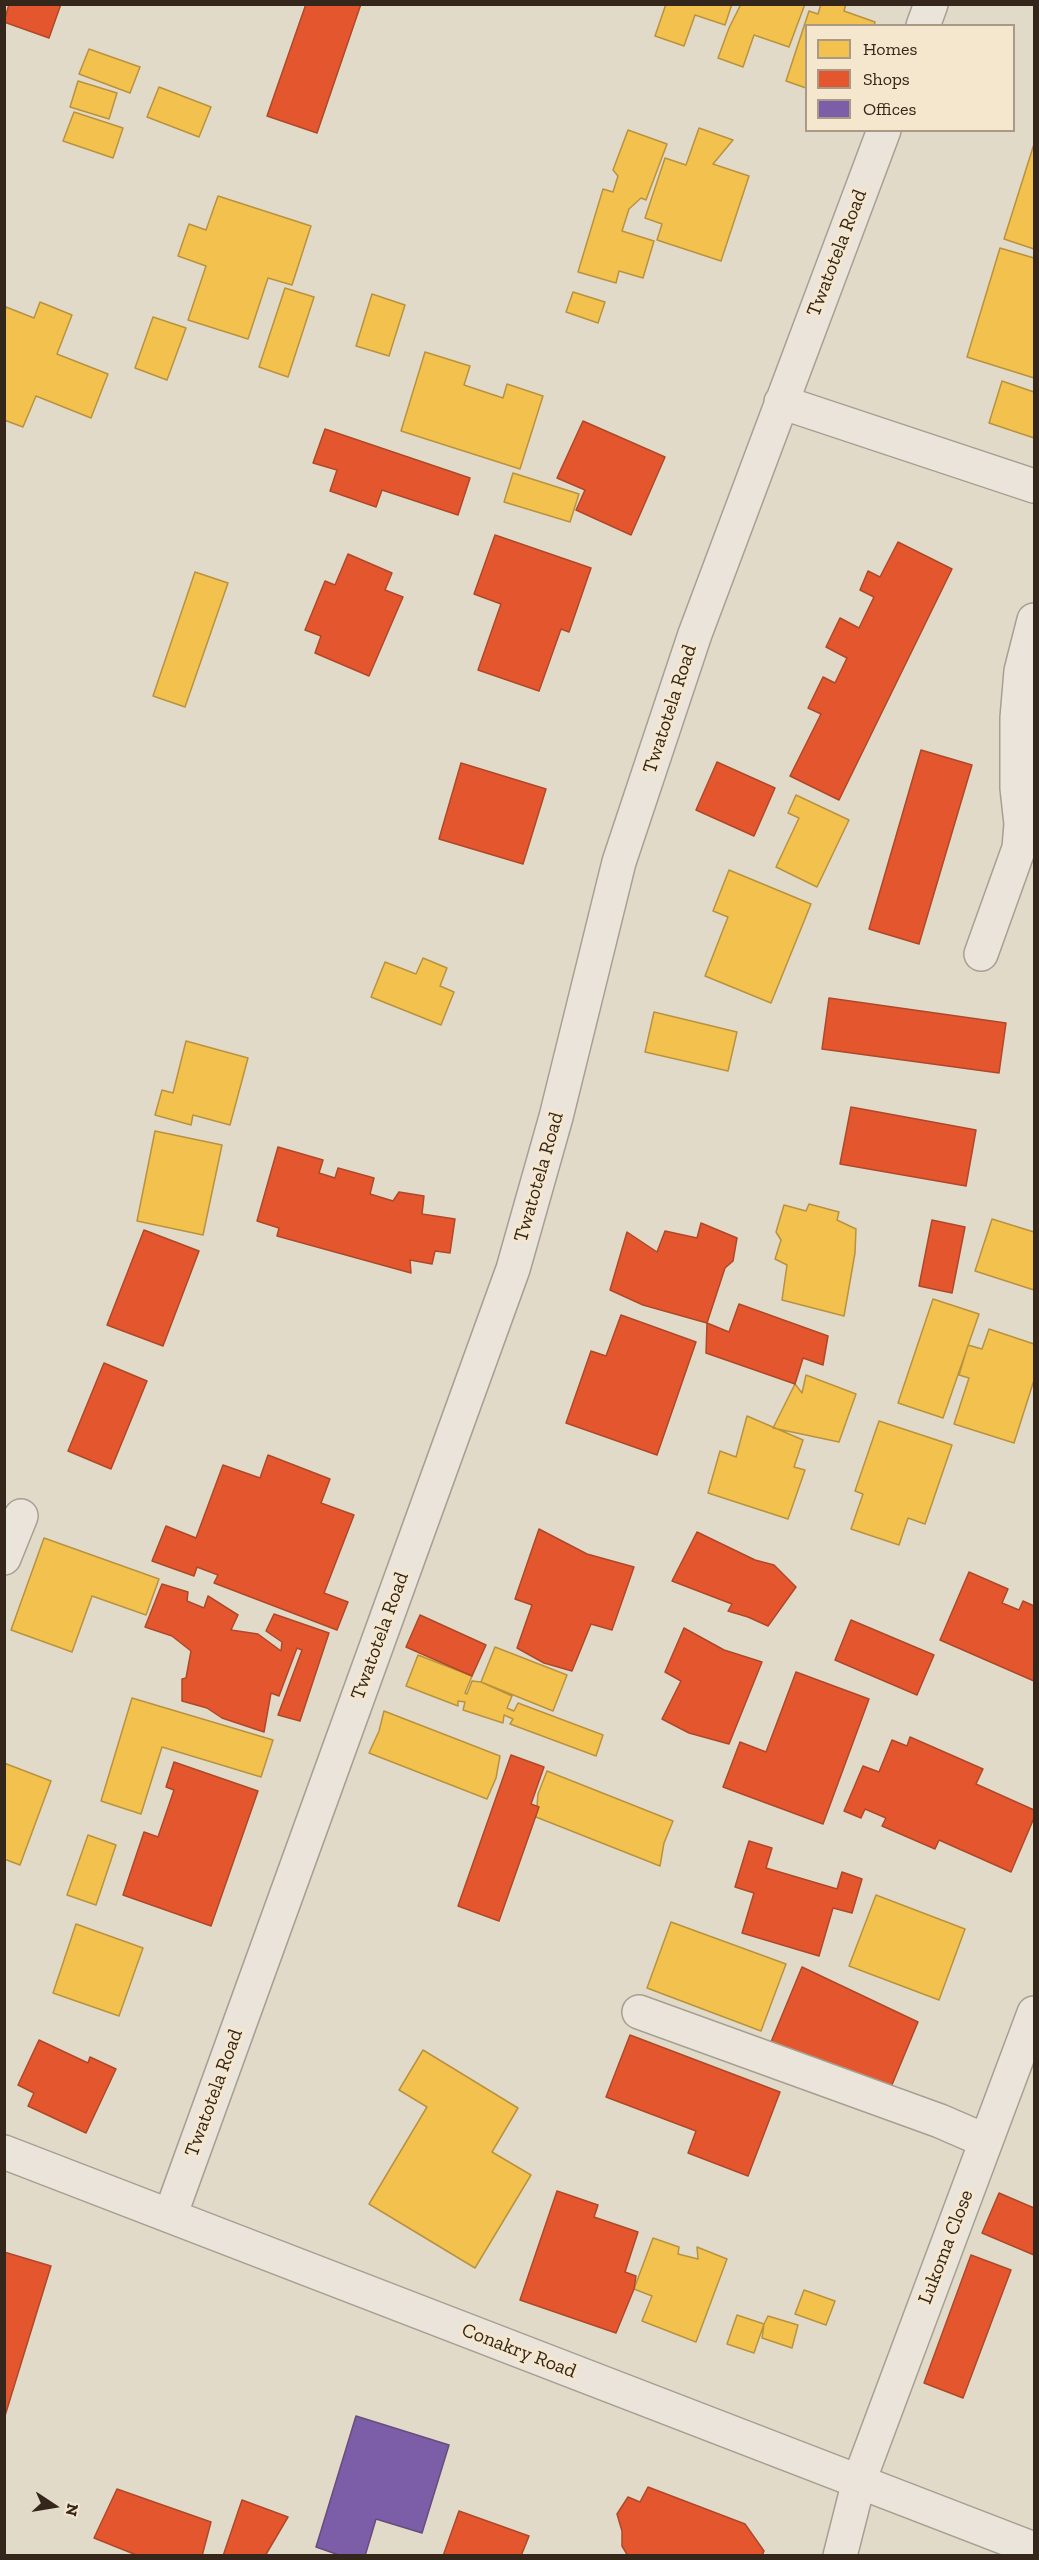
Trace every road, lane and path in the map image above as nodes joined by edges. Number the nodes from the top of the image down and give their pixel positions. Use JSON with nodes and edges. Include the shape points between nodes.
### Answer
{"nodes":[{"id":1,"x":931,"y":4,"type":"edge"},
{"id":2,"x":924,"y":24,"type":"edge"},
{"id":3,"x":883,"y":132,"type":"edge"},
{"id":4,"x":781,"y":402,"type":"junction"},
{"id":5,"x":1035,"y":486,"type":"edge"},
{"id":6,"x":1035,"y":620,"type":"edge"},
{"id":7,"x":981,"y":954,"type":"dead end"},
{"id":8,"x":21,"y":1516,"type":"dead end"},
{"id":9,"x":4,"y":1558,"type":"edge"},
{"id":10,"x":639,"y":2012,"type":"dead end"},
{"id":11,"x":1035,"y":2013,"type":"edge"},
{"id":12,"x":986,"y":2141,"type":"junction"},
{"id":13,"x":4,"y":2152,"type":"edge"},
{"id":14,"x":170,"y":2216,"type":"junction"},
{"id":15,"x":859,"y":2481,"type":"junction"},
{"id":16,"x":1035,"y":2549,"type":"edge"},
{"id":17,"x":840,"y":2556,"type":"edge"}],
"edges":[{"from":1,"to":2,"type":"street"},
{"from":3,"to":4,"type":"street","name":"Twatotela Road"},
{"from":4,"to":5,"type":"street"},
{"from":4,"to":14,"type":"street","name":"Twatotela Road","via":[[695,634],[619,862],[556,1117],[513,1269]]},
{"from":6,"to":7,"type":"street","via":[[1021,671],[1017,718],[1019,848]]},
{"from":8,"to":9,"type":"street"},
{"from":10,"to":12,"type":"street"},
{"from":11,"to":12,"type":"street","name":"Lukoma Close"},
{"from":12,"to":15,"type":"street","name":"Lukoma Close"},
{"from":13,"to":14,"type":"street","name":"Conakry Road"},
{"from":14,"to":15,"type":"street","name":"Conakry Road"},
{"from":15,"to":16,"type":"street","name":"Conakry Road"},
{"from":15,"to":17,"type":"street","name":"Lukoma Close"}]}
